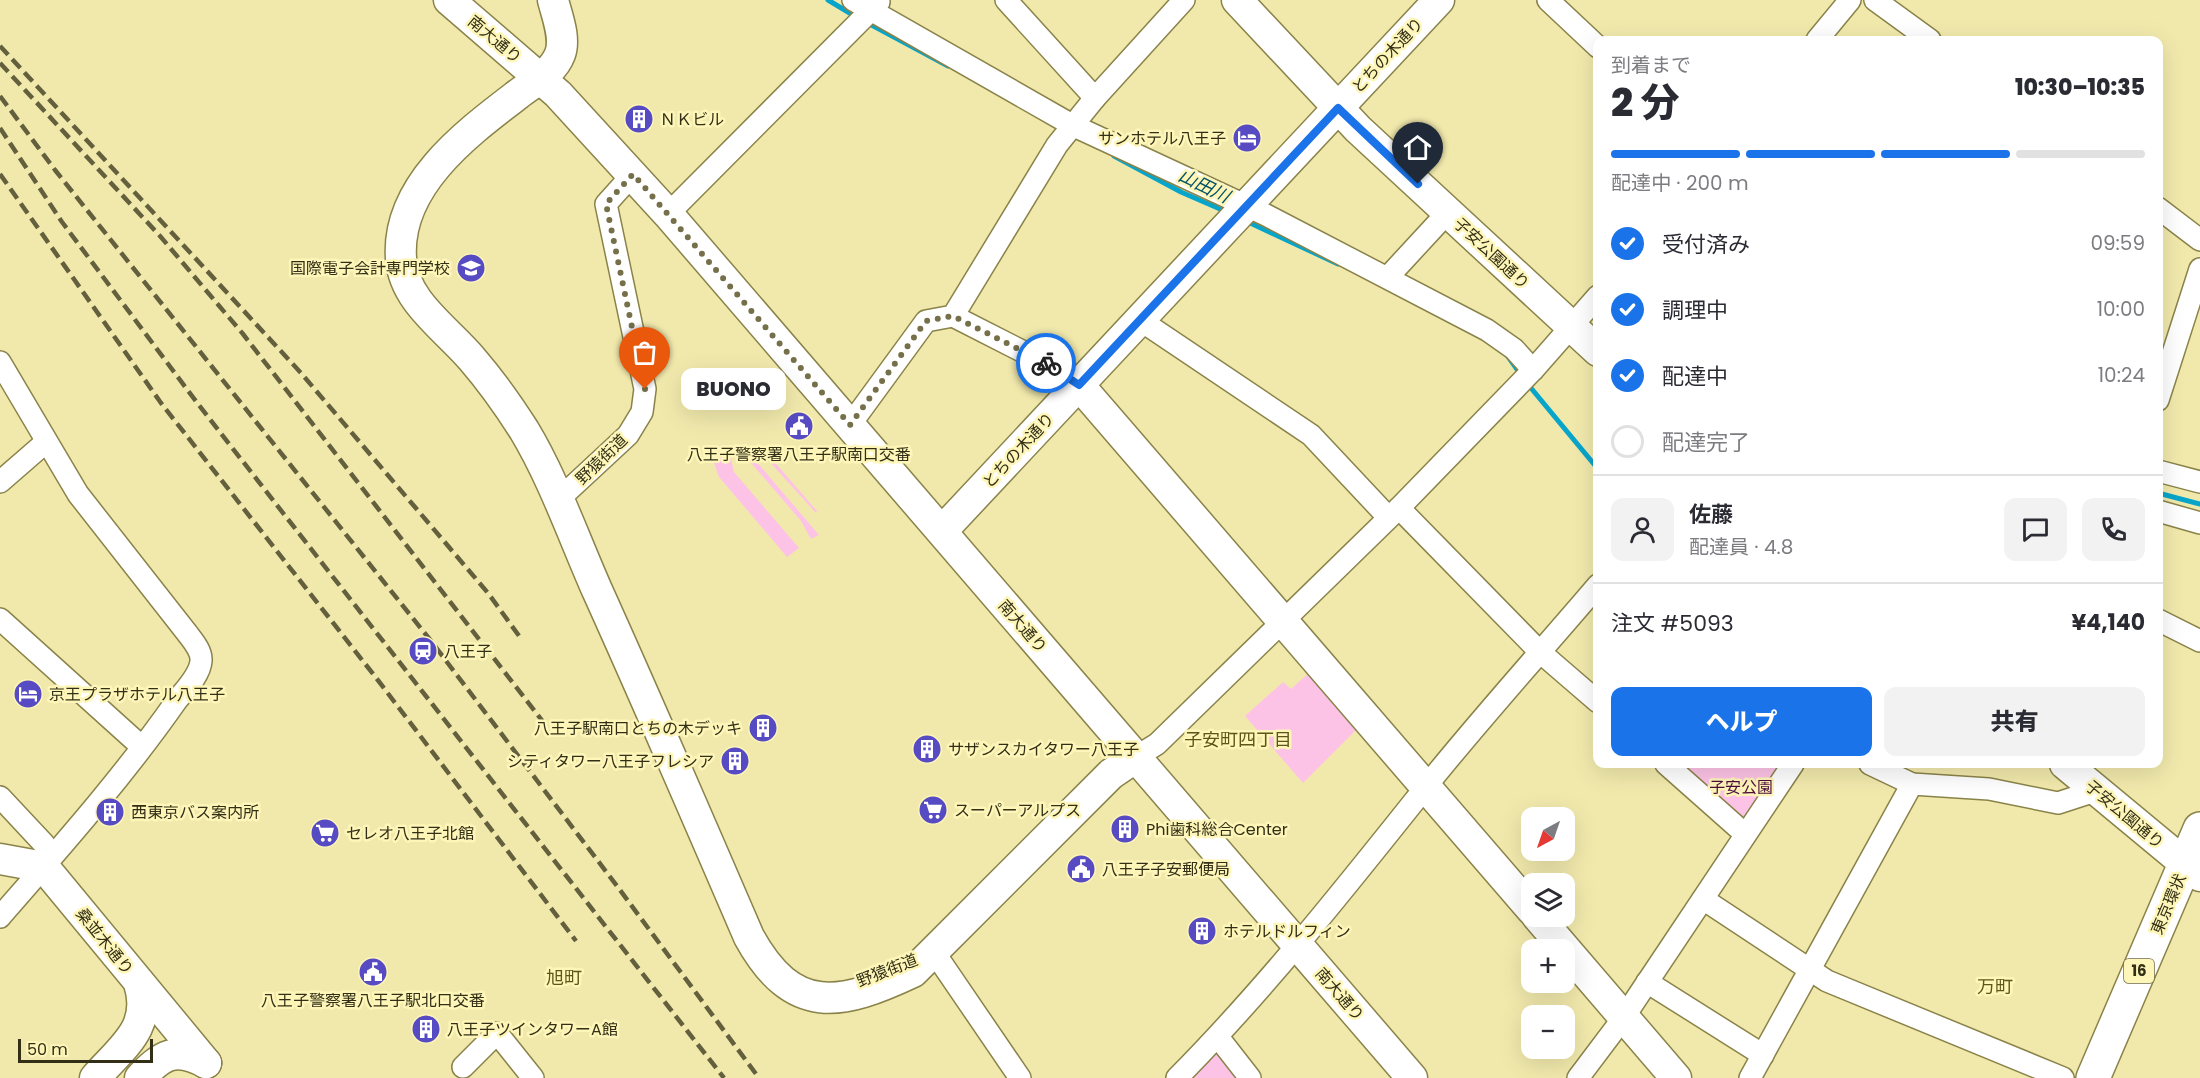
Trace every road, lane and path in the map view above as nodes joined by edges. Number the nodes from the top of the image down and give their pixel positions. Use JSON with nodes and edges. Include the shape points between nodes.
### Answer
{"nodes":[{"id":1,"x":449,"y":0,"type":"edge"},
{"id":2,"x":553,"y":0,"type":"edge"},
{"id":3,"x":853,"y":0,"type":"edge"},
{"id":4,"x":1006,"y":0,"type":"edge"},
{"id":5,"x":1184,"y":0,"type":"edge"},
{"id":6,"x":1237,"y":0,"type":"edge"},
{"id":7,"x":1439,"y":0,"type":"edge"},
{"id":8,"x":1548,"y":0,"type":"edge"},
{"id":9,"x":1850,"y":0,"type":"edge"},
{"id":10,"x":1875,"y":0,"type":"edge"},
{"id":11,"x":870,"y":12,"type":"edge"},
{"id":12,"x":1820,"y":36,"type":"edge"},
{"id":13,"x":1924,"y":36,"type":"edge"},
{"id":14,"x":1593,"y":42,"type":"edge"},
{"id":15,"x":541,"y":78,"type":"junction"},
{"id":16,"x":1095,"y":98,"type":"junction"},
{"id":17,"x":1338,"y":108,"type":"junction"},
{"id":18,"x":1067,"y":131,"type":"junction"},
{"id":19,"x":633,"y":174,"type":"junction"},
{"id":20,"x":1241,"y":212,"type":"junction"},
{"id":21,"x":1448,"y":212,"type":"junction"},
{"id":22,"x":2163,"y":212,"type":"edge"},
{"id":23,"x":668,"y":214,"type":"junction"},
{"id":24,"x":2200,"y":240,"type":"edge"},
{"id":25,"x":2200,"y":269,"type":"edge"},
{"id":26,"x":1388,"y":277,"type":"junction"},
{"id":27,"x":1593,"y":302,"type":"edge"},
{"id":28,"x":953,"y":316,"type":"junction"},
{"id":29,"x":1140,"y":320,"type":"junction"},
{"id":30,"x":1571,"y":327,"type":"junction"},
{"id":31,"x":1593,"y":347,"type":"edge"},
{"id":32,"x":0,"y":362,"type":"edge"},
{"id":33,"x":1527,"y":376,"type":"junction"},
{"id":34,"x":2163,"y":384,"type":"edge"},
{"id":35,"x":1079,"y":385,"type":"junction"},
{"id":36,"x":850,"y":425,"type":"junction"},
{"id":37,"x":46,"y":442,"type":"junction"},
{"id":38,"x":2163,"y":472,"type":"edge"},
{"id":39,"x":0,"y":482,"type":"edge"},
{"id":40,"x":2200,"y":483,"type":"edge"},
{"id":41,"x":558,"y":500,"type":"junction"},
{"id":42,"x":1393,"y":512,"type":"junction"},
{"id":43,"x":2163,"y":512,"type":"edge"},
{"id":44,"x":2200,"y":523,"type":"edge"},
{"id":45,"x":942,"y":531,"type":"junction"},
{"id":46,"x":1593,"y":591,"type":"edge"},
{"id":47,"x":0,"y":619,"type":"edge"},
{"id":48,"x":1282,"y":621,"type":"junction"},
{"id":49,"x":2163,"y":622,"type":"edge"},
{"id":50,"x":2200,"y":641,"type":"edge"},
{"id":51,"x":1540,"y":652,"type":"junction"},
{"id":52,"x":1593,"y":698,"type":"edge"},
{"id":53,"x":142,"y":747,"type":"junction"},
{"id":54,"x":1136,"y":757,"type":"junction"},
{"id":55,"x":1671,"y":768,"type":"edge"},
{"id":56,"x":1790,"y":768,"type":"edge"},
{"id":57,"x":1878,"y":768,"type":"edge"},
{"id":58,"x":2071,"y":768,"type":"edge"},
{"id":59,"x":1912,"y":784,"type":"junction"},
{"id":60,"x":1426,"y":787,"type":"junction"},
{"id":61,"x":2098,"y":790,"type":"junction"},
{"id":62,"x":0,"y":797,"type":"edge"},
{"id":63,"x":2200,"y":829,"type":"edge"},
{"id":64,"x":1745,"y":834,"type":"junction"},
{"id":65,"x":0,"y":860,"type":"edge"},
{"id":66,"x":44,"y":867,"type":"junction"},
{"id":67,"x":2195,"y":868,"type":"edge"},
{"id":68,"x":1521,"y":897,"type":"edge"},
{"id":69,"x":1702,"y":899,"type":"junction"},
{"id":70,"x":0,"y":917,"type":"edge"},
{"id":71,"x":1546,"y":927,"type":"edge"},
{"id":72,"x":1297,"y":944,"type":"junction"},
{"id":73,"x":934,"y":952,"type":"junction"},
{"id":74,"x":1810,"y":970,"type":"junction"},
{"id":75,"x":1647,"y":982,"type":"junction"},
{"id":76,"x":139,"y":983,"type":"junction"},
{"id":77,"x":1624,"y":1017,"type":"junction"},
{"id":78,"x":171,"y":1021,"type":"junction"},
{"id":79,"x":1218,"y":1037,"type":"junction"},
{"id":80,"x":1763,"y":1055,"type":"junction"},
{"id":81,"x":463,"y":1067,"type":"dead end"},
{"id":82,"x":149,"y":1069,"type":"edge"},
{"id":83,"x":212,"y":1071,"type":"edge"},
{"id":84,"x":94,"y":1078,"type":"edge"},
{"id":85,"x":533,"y":1078,"type":"edge"},
{"id":86,"x":1020,"y":1078,"type":"edge"},
{"id":87,"x":1177,"y":1078,"type":"edge"},
{"id":88,"x":1250,"y":1078,"type":"edge"},
{"id":89,"x":1412,"y":1078,"type":"edge"},
{"id":90,"x":1578,"y":1078,"type":"edge"},
{"id":91,"x":1676,"y":1078,"type":"edge"},
{"id":92,"x":1750,"y":1078,"type":"edge"},
{"id":93,"x":2063,"y":1078,"type":"edge"},
{"id":94,"x":2093,"y":1078,"type":"edge"}],
"edges":[{"from":1,"to":15,"type":"street","name":"南大通り"},
{"from":2,"to":15,"type":"street","via":[[561,52]]},
{"from":3,"to":11,"type":"street"},
{"from":4,"to":16,"type":"street"},
{"from":5,"to":16,"type":"street"},
{"from":6,"to":17,"type":"street","name":"子安公園通り"},
{"from":7,"to":17,"type":"street","name":"とちの木通り"},
{"from":8,"to":14,"type":"street"},
{"from":9,"to":12,"type":"street"},
{"from":10,"to":13,"type":"street"},
{"from":11,"to":18,"type":"street"},
{"from":11,"to":23,"type":"street"},
{"from":15,"to":19,"type":"street"},
{"from":15,"to":41,"type":"street","via":[[468,135],[424,182],[405,219],[400,259],[415,296],[472,358],[509,407]]},
{"from":16,"to":18,"type":"street"},
{"from":17,"to":20,"type":"street","name":"とちの木通り"},
{"from":17,"to":21,"type":"street","name":"子安公園通り"},
{"from":18,"to":20,"type":"street"},
{"from":18,"to":28,"type":"street"},
{"from":19,"to":23,"type":"street","name":"南大通り"},
{"from":19,"to":41,"type":"street","name":"野猿街道","via":[[606,204],[645,389],[642,412],[628,435]]},
{"from":20,"to":26,"type":"street"},
{"from":20,"to":29,"type":"street","name":"とちの木通り"},
{"from":21,"to":26,"type":"street"},
{"from":21,"to":30,"type":"street","name":"子安公園通り"},
{"from":22,"to":24,"type":"street"},
{"from":23,"to":36,"type":"street","name":"南大通り"},
{"from":25,"to":34,"type":"street"},
{"from":26,"to":33,"type":"street","via":[[1487,330],[1514,349]]},
{"from":27,"to":30,"type":"street"},
{"from":28,"to":35,"type":"street","via":[[1059,370]]},
{"from":28,"to":36,"type":"street","via":[[926,321]]},
{"from":29,"to":35,"type":"street","name":"とちの木通り"},
{"from":29,"to":42,"type":"street","via":[[1311,435]]},
{"from":30,"to":31,"type":"street","name":"子安公園通り"},
{"from":30,"to":33,"type":"street"},
{"from":32,"to":37,"type":"street"},
{"from":33,"to":42,"type":"street"},
{"from":35,"to":45,"type":"street","name":"とちの木通り"},
{"from":35,"to":48,"type":"street"},
{"from":36,"to":45,"type":"street","name":"南大通り"},
{"from":37,"to":39,"type":"street"},
{"from":37,"to":53,"type":"street","via":[[78,494],[199,650],[201,661],[196,674]]},
{"from":38,"to":40,"type":"street"},
{"from":41,"to":73,"type":"street","name":"野猿街道","via":[[763,964],[786,985],[811,996],[852,996],[913,972]]},
{"from":42,"to":48,"type":"street"},
{"from":42,"to":51,"type":"street"},
{"from":43,"to":44,"type":"street"},
{"from":45,"to":54,"type":"street","name":"南大通り"},
{"from":46,"to":51,"type":"street"},
{"from":47,"to":53,"type":"street"},
{"from":48,"to":54,"type":"street","via":[[1157,744]]},
{"from":48,"to":60,"type":"street"},
{"from":49,"to":50,"type":"street"},
{"from":51,"to":52,"type":"street"},
{"from":51,"to":60,"type":"street"},
{"from":53,"to":66,"type":"street"},
{"from":54,"to":72,"type":"street","name":"南大通り"},
{"from":54,"to":73,"type":"street","via":[[1111,774]]},
{"from":55,"to":64,"type":"street"},
{"from":56,"to":64,"type":"street"},
{"from":57,"to":59,"type":"street"},
{"from":58,"to":61,"type":"street","name":"子安公園通り"},
{"from":59,"to":61,"type":"street","via":[[1989,789],[2058,802]]},
{"from":59,"to":74,"type":"street"},
{"from":60,"to":68,"type":"street"},
{"from":60,"to":72,"type":"street"},
{"from":61,"to":67,"type":"street","name":"子安公園通り"},
{"from":62,"to":66,"type":"street","via":[[44,844]]},
{"from":63,"to":67,"type":"highway","name":"東京環状","number":"16"},
{"from":64,"to":69,"type":"street"},
{"from":65,"to":66,"type":"street"},
{"from":66,"to":70,"type":"street"},
{"from":66,"to":76,"type":"street","name":"桑並木通り"},
{"from":67,"to":94,"type":"highway","name":"東京環状","number":"16"},
{"from":69,"to":74,"type":"street"},
{"from":69,"to":75,"type":"street"},
{"from":71,"to":77,"type":"street"},
{"from":72,"to":79,"type":"street"},
{"from":72,"to":89,"type":"street","name":"南大通り"},
{"from":73,"to":86,"type":"street","name":"野猿街道"},
{"from":74,"to":80,"type":"street"},
{"from":74,"to":93,"type":"street","via":[[1827,981]]},
{"from":75,"to":77,"type":"street"},
{"from":75,"to":80,"type":"street"},
{"from":76,"to":78,"type":"street"},
{"from":76,"to":84,"type":"street","name":"桑並木通り","via":[[144,1007],[138,1028]]},
{"from":77,"to":90,"type":"street"},
{"from":77,"to":91,"type":"street"},
{"from":78,"to":82,"type":"street","via":[[168,1040]]},
{"from":78,"to":83,"type":"street"},
{"from":79,"to":87,"type":"street"},
{"from":79,"to":88,"type":"street"},
{"from":80,"to":92,"type":"street"},
{"from":81,"to":85,"type":"street","via":[[496,1033]]},
{"from":82,"to":83,"type":"street","via":[[168,1055],[186,1055]]}]}
